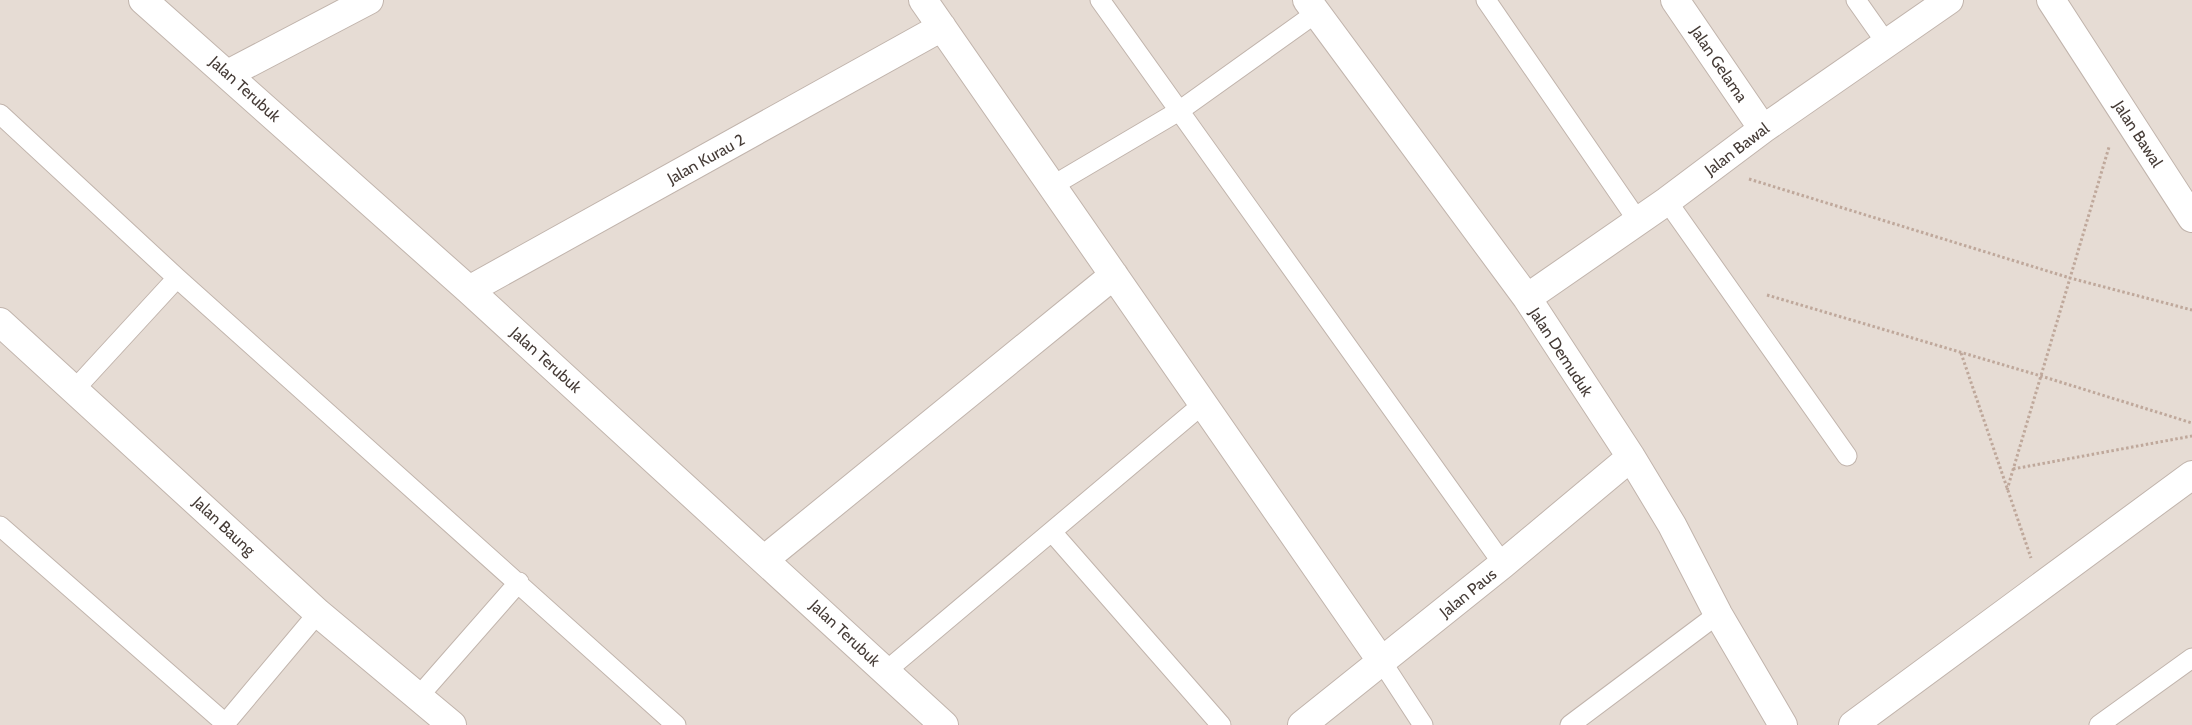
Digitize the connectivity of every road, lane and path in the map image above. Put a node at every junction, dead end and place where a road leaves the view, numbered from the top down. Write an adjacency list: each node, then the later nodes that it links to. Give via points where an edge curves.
1 (143, 0): 13 (street, Jalan Terubuk)
2 (369, 0): 13 (street)
3 (923, 0): 11 (street)
4 (1100, 0): 14 (lane)
5 (1486, 0): 22 (lane)
6 (1676, 0): 17 (street, Jalan Gelama)
7 (1856, 0): 12 (lane)
8 (1949, 0): 12 (street, Jalan Bawal)
9 (2051, 0): 16 (street, Jalan Bawal)
10 (1311, 6): 14 (lane); 28 (street, Jalan Demuduk)
11 (942, 27): 19 (street); 26 (street, Jalan Kurau 2)
12 (1887, 44): 17 (street, Jalan Bawal)
13 (228, 74): 26 (street, Jalan Terubuk)
14 (1179, 111): 19 (lane); 45 (lane)
15 (0, 114): 24 (lane)
16 (2127, 117): 21 (street, Jalan Bawal); 25 (path, via 2112,135)
17 (1763, 129): 18 (street, Jalan Bawal)
18 (1721, 161): 20 (street, Jalan Bawal); 25 (path, via 1739,176)
19 (1052, 186): 23 (street)
20 (1667, 201): 22 (street, Jalan Bawal); 27 (lane)
21 (2192, 218)
22 (1638, 221): 28 (street, Jalan Bawal)
23 (1114, 275): 34 (street); 44 (street)
24 (177, 278): 33 (lane); 46 (lane)
25 (2070, 278): 29 (path); 32 (path)
26 (470, 290): 44 (street, Jalan Terubuk)
27 (1731, 292): 31 (path, via 1750,290); 37 (lane)
28 (1526, 298): 38 (street, Jalan Demuduk)
29 (2192, 310)
30 (0, 322): 33 (street, Jalan Baung)
31 (1961, 353): 32 (path); 41 (path)
32 (2040, 376): 35 (path); 39 (path)
33 (74, 389): 48 (street, Jalan Baung)
34 (1203, 404): 43 (lane); 51 (street)
35 (2192, 424)
36 (2192, 436): 39 (path)
37 (1847, 456)
38 (1630, 457): 45 (street, Jalan Paus); 49 (street, Jalan Demuduk, via 1672,525)
39 (2013, 469): 41 (path)
40 (2192, 475): 47 (street)
41 (2007, 490): 47 (path)
42 (0, 526): 54 (lane)
43 (1052, 532): 52 (lane); 58 (lane)
44 (765, 559): 52 (street, Jalan Terubuk)
45 (1503, 564): 51 (street, Jalan Paus)
46 (519, 582): 53 (lane); 56 (lane)
47 (2041, 586): 63 (street)
48 (318, 613): 53 (street, Jalan Baung); 54 (lane)
49 (1718, 614): 61 (lane); 62 (street, Jalan Demuduk)
50 (2192, 658): 64 (lane)
51 (1382, 662): 59 (street, Jalan Paus); 60 (lane)
52 (886, 671): 57 (street, Jalan Terubuk)
53 (419, 696): 55 (street, Jalan Baung)
54 (225, 724)
55 (452, 725)
56 (676, 725)
57 (944, 725)
58 (1221, 725)
59 (1302, 725)
60 (1423, 725)
61 (1570, 725)
62 (1783, 725)
63 (1853, 725)
64 (2099, 725)

